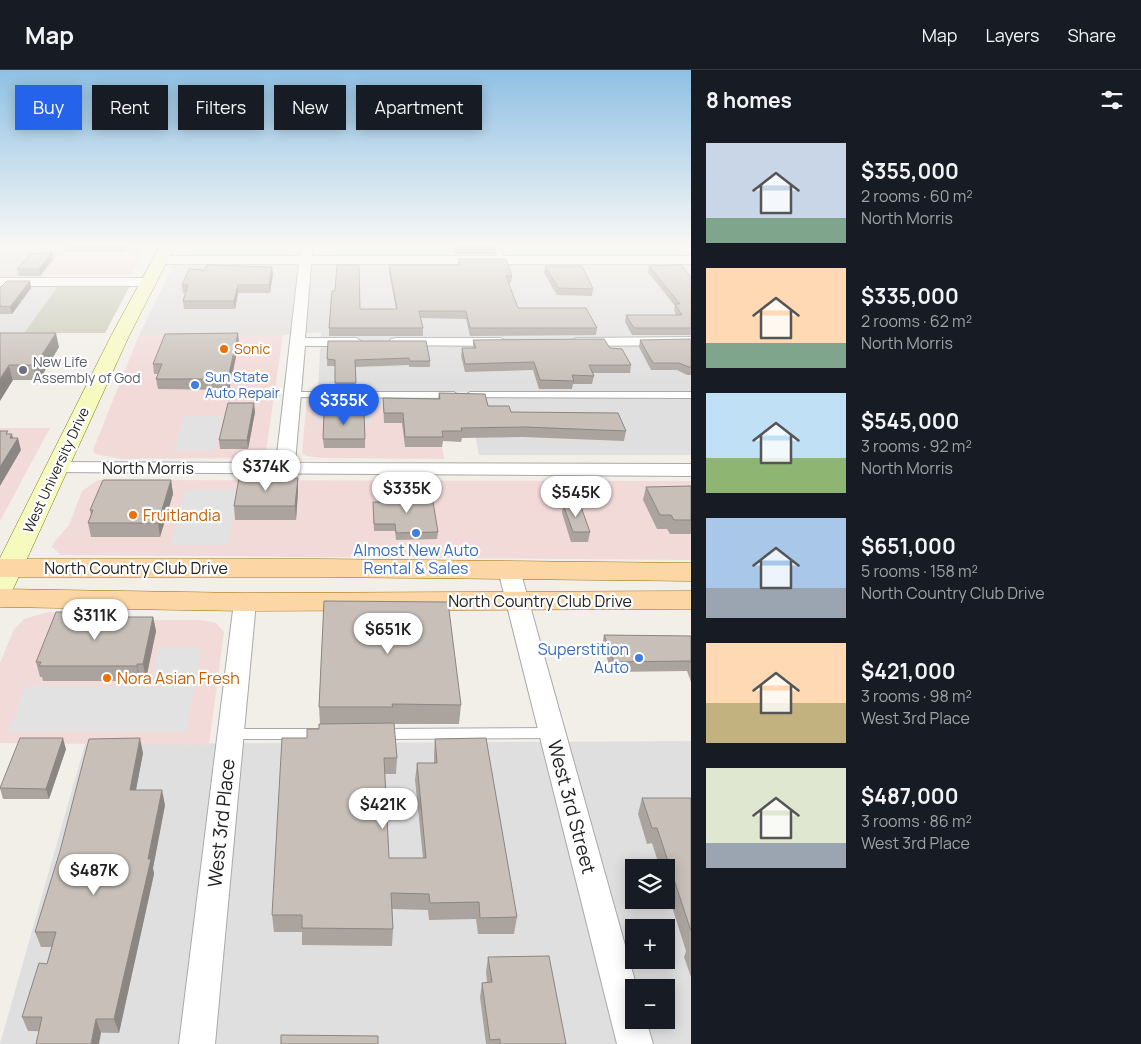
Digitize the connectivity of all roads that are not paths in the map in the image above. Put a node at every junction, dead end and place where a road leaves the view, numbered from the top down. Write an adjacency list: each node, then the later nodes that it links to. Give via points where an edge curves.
1 (142, 291): 9 (main road, West University Drive)
2 (303, 291): 3 (street)
3 (299, 342): 4 (street); 7 (street)
4 (512, 342)
5 (562, 342): 6 (street)
6 (691, 342)
7 (294, 395): 8 (lane); 10 (street)
8 (691, 395)
9 (56, 468): 10 (street, North Morris); 14 (main road, West University Drive)
10 (285, 469): 11 (street, North Morris)
11 (691, 470)
12 (509, 570): 13 (main road, North Country Club Drive); 14 (main road, North Country Club Drive); 17 (street, West 3rd Street)
13 (691, 572)
14 (3, 574)
15 (0, 598): 18 (main road, North Country Club Drive)
16 (691, 600): 17 (main road, North Country Club Drive)
17 (518, 601): 18 (main road, North Country Club Drive); 19 (street, West 3rd Street)
18 (245, 602): 20 (street, West 3rd Place)
19 (552, 733): 22 (lane); 24 (street, West 3rd Street)
20 (231, 734): 21 (lane); 23 (street, West 3rd Place)
21 (341, 734)
22 (370, 734)
23 (197, 1044)
24 (635, 1044)

